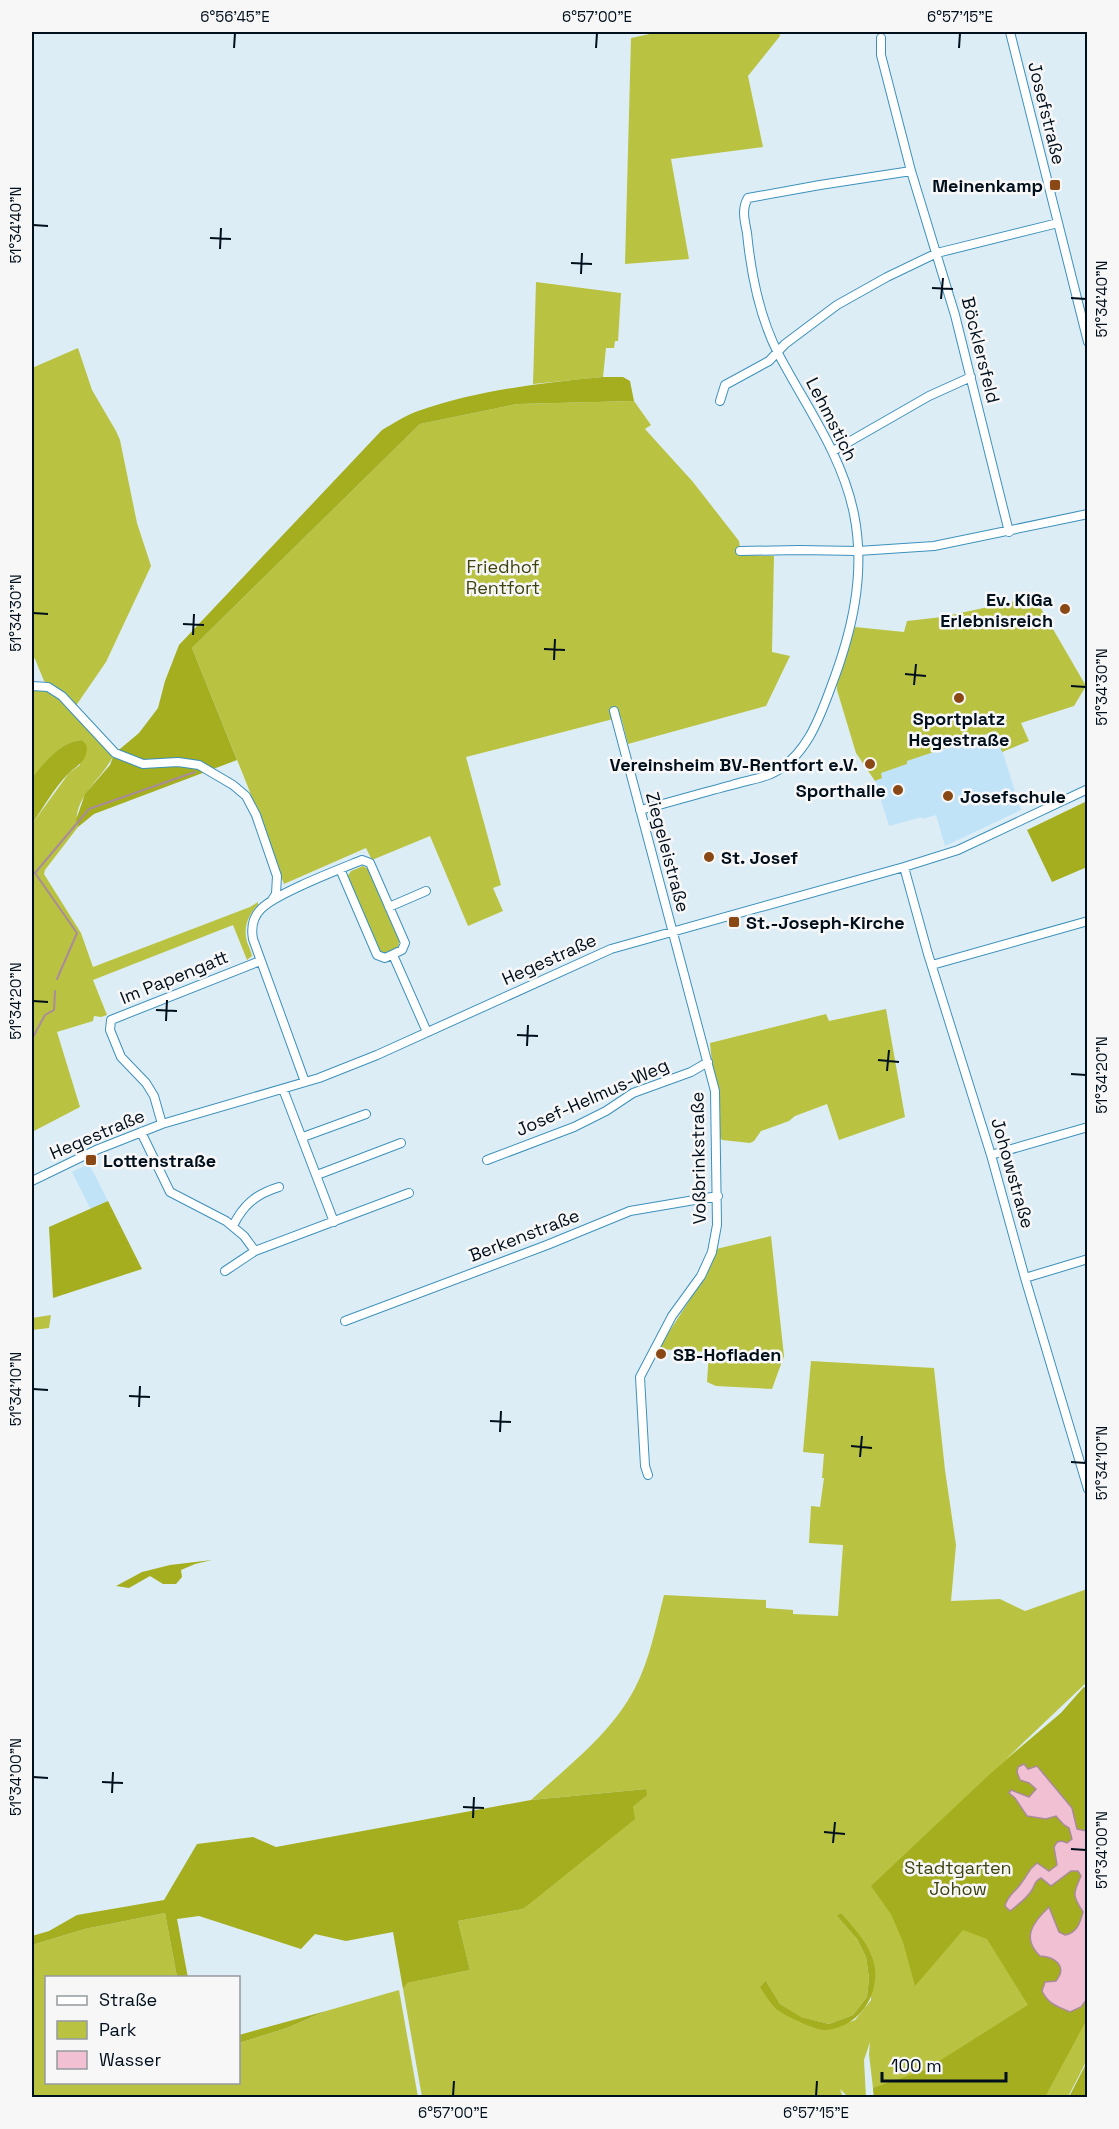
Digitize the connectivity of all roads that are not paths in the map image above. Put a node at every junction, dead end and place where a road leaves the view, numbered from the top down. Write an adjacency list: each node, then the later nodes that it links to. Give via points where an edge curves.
1 (1010, 32): 4 (street, Josefstraße)
2 (881, 38): 3 (street, Böcklersfeld, via 881,55)
3 (911, 171): 5 (street, Böcklersfeld); 7 (street, Lehmstich, via 748,198 744,208 754,276 762,314)
4 (1058, 223): 5 (street); 6 (street, Josefstraße)
5 (937, 253): 7 (street, via 837,305); 8 (street, Böcklersfeld)
6 (1088, 342)
7 (778, 353): 9 (street, via 725,385); 10 (street, Lehmstich)
8 (971, 377): 10 (street, via 929,396); 12 (street, Böcklersfeld)
9 (720, 401)
10 (833, 451): 14 (street, Lehmstich, via 851,501)
11 (1088, 514): 12 (street)
12 (1009, 532): 14 (street, via 934,546)
13 (740, 551): 14 (street)
14 (858, 551): 18 (street, Lehmstich, via 851,628 818,720 801,750 771,774)
15 (32, 686): 22 (street, via 48,687 62,696 115,753 143,764 199,765 246,796 277,876)
16 (614, 711): 18 (street, Ziegeleistraße)
17 (1088, 789): 19 (street, Hegestraße, via 958,850)
18 (640, 810): 25 (street, Ziegeleistraße)
19 (904, 867): 25 (street, Hegestraße); 28 (street, Johowstraße)
20 (340, 869): 22 (street); 23 (street, via 362,860 370,863); 26 (street, via 377,955)
21 (426, 891): 23 (street)
22 (272, 900): 27 (street, via 260,910 252,925)
23 (389, 907): 26 (street, via 405,943)
24 (1088, 921): 28 (street)
25 (673, 932): 29 (street, Hegestraße, via 611,949); 30 (street, Voßbrinkstraße)
26 (393, 955): 29 (street)
27 (260, 961): 31 (street); 34 (street, Im Papengatt, via 111,1020 110,1030 121,1057 154,1096)
28 (932, 965): 39 (street, Johowstraße)
29 (427, 1032): 31 (street, Hegestraße)
30 (708, 1062): 40 (street, Josef-Helmus-Weg, via 633,1093 574,1127); 45 (street, Voßbrinkstraße, via 715,1091)
31 (305, 1082): 32 (street, Hegestraße)
32 (284, 1089): 34 (street, Hegestraße); 37 (street)
33 (366, 1114): 37 (street)
34 (162, 1124): 36 (street, Hegestraße)
35 (1088, 1127): 39 (street)
36 (141, 1132): 42 (street, Hegestraße); 47 (street, via 170,1192)
37 (303, 1137): 41 (street)
38 (401, 1143): 41 (street)
39 (991, 1155): 51 (street, Johowstraße)
40 (487, 1160)
41 (317, 1175): 46 (street)
42 (32, 1181)
43 (279, 1187): 47 (street, via 252,1199)
44 (409, 1193): 46 (street)
45 (718, 1196): 52 (street, Berkenstraße, via 630,1211); 53 (street, Voßbrinkstraße, via 712,1252 640,1377)
46 (334, 1222): 48 (street)
47 (230, 1224): 48 (street)
48 (255, 1251): 50 (street)
49 (1088, 1259): 51 (street)
50 (225, 1271)
51 (1025, 1278): 54 (street, Johowstraße)
52 (345, 1321)
53 (648, 1475)
54 (1088, 1489)

